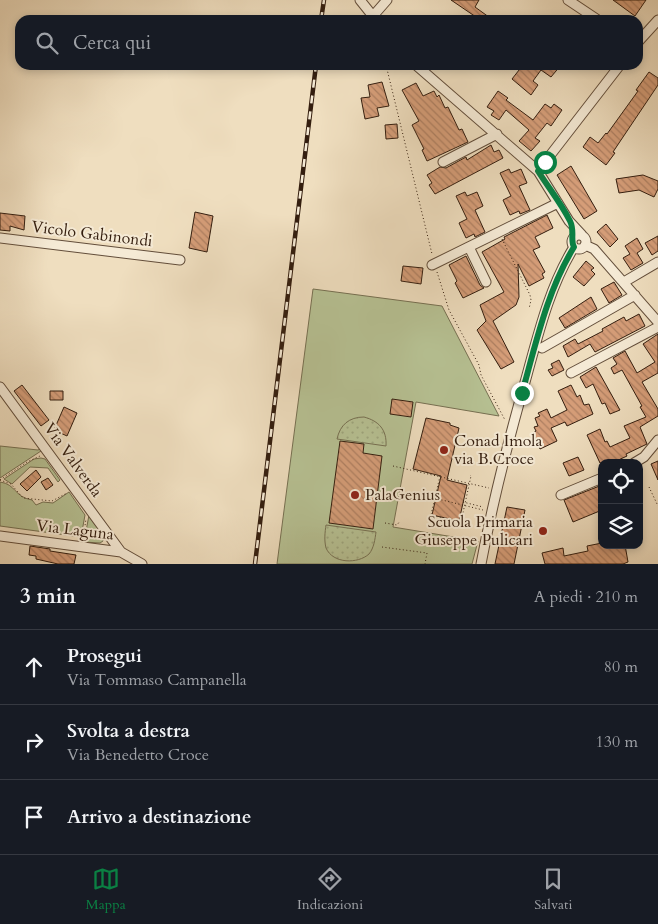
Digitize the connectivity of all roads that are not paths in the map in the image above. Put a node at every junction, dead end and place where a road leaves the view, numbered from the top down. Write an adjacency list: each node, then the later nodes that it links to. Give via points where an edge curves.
1 (360, 0): 4 (street)
2 (387, 0): 5 (street)
3 (568, 0): 6 (street)
4 (372, 15)
5 (376, 15)
6 (590, 15)
7 (658, 20): 8 (street)
8 (643, 36)
9 (422, 70): 11 (street)
10 (616, 70): 13 (street)
11 (497, 134): 12 (street); 13 (street)
12 (443, 162)
13 (538, 171): 14 (street)
14 (558, 203): 15 (street); 18 (street)
15 (578, 236): 17 (street, via 585,238); 19 (street, via 572,243)
16 (0, 238): 20 (street, Vicolo Gabinondi)
17 (585, 245): 19 (street, via 580,249); 24 (street, via 594,249)
18 (469, 247): 22 (street); 23 (street)
19 (574, 247): 38 (street, via 559,275 543,320 510,435)
20 (180, 260)
21 (658, 262): 24 (street)
22 (433, 264)
23 (486, 282)
24 (624, 282): 25 (street)
25 (635, 296): 26 (street); 28 (street)
26 (658, 322)
27 (658, 327): 29 (street)
28 (542, 348)
29 (572, 373)
30 (0, 387): 36 (street, Via Valverda)
31 (658, 440): 32 (street)
32 (641, 459)
33 (598, 480): 34 (street)
34 (562, 494)
35 (0, 536): 36 (street, Via Laguna)
36 (121, 552): 37 (street, Via Laguna)
37 (142, 564)
38 (481, 564)

